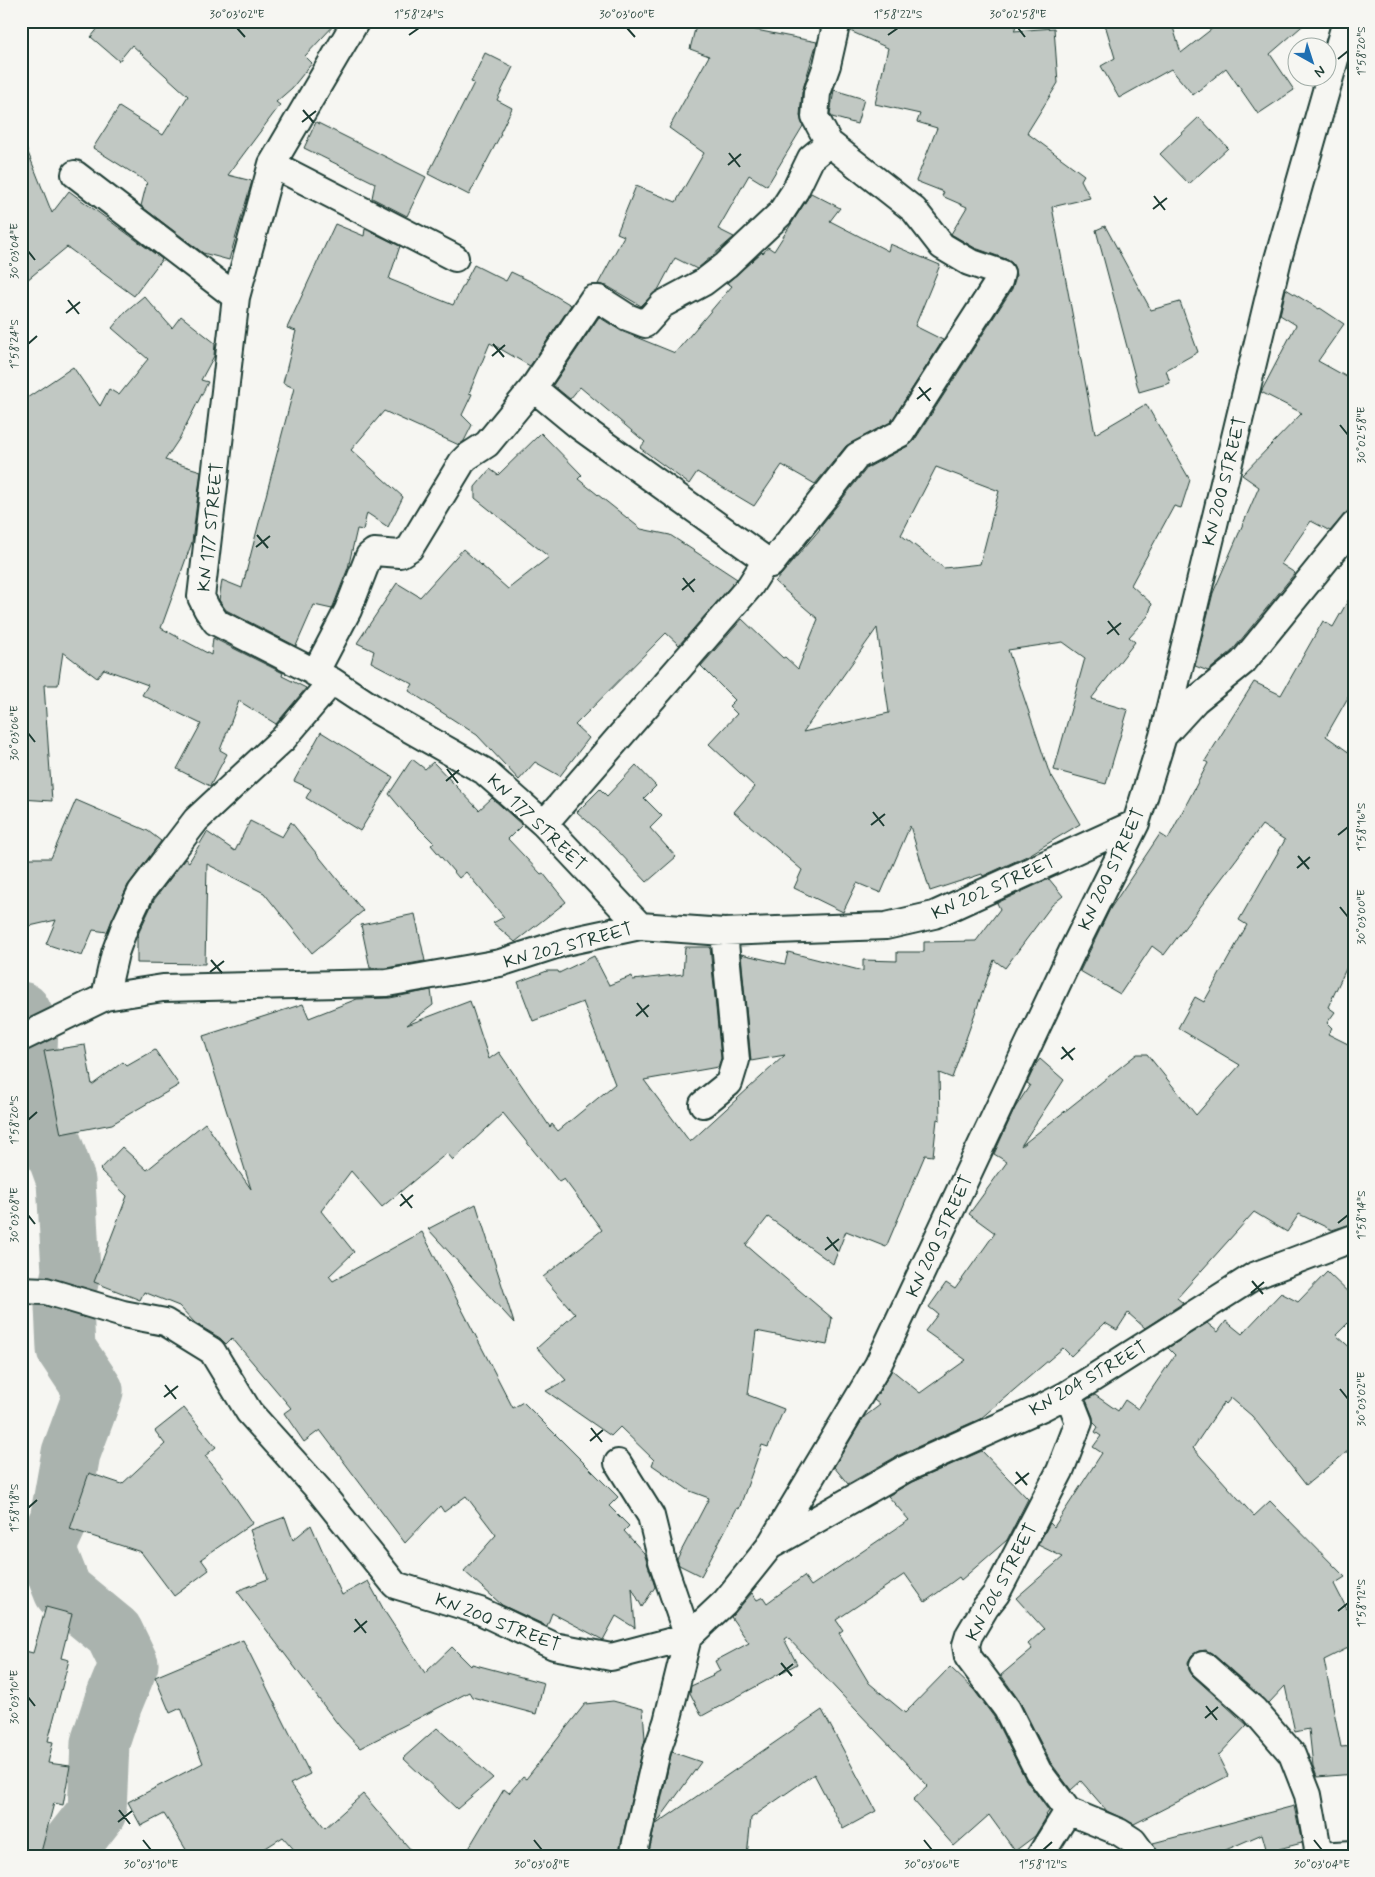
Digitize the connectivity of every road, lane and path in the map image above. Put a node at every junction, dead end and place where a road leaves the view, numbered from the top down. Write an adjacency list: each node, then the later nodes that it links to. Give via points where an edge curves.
1 (356, 21): 5 (street, KN 177 STREET)
2 (837, 21): 4 (street, via 817,93 815,117)
3 (1346, 21): 13 (street, KN 200 STREET, via 1278,259)
4 (829, 143): 9 (street, via 811,158 780,214 726,265 704,282 662,304 645,324 599,299 593,299); 11 (street, via 914,210 942,246 969,262 1001,273 999,282 901,433 857,456)
5 (272, 164): 7 (street); 8 (street, KN 177 STREET)
6 (75, 174): 8 (street)
7 (455, 258)
8 (236, 297): 12 (street, KN 177 STREET, via 202,597 216,622)
9 (533, 388): 11 (street, via 579,426); 12 (street, via 487,444 462,462 410,548 400,554 374,552 369,556)
10 (1354, 525): 13 (street, via 1243,662 1196,700)
11 (771, 564): 15 (street, via 764,564 750,586)
12 (323, 677): 15 (street, KN 177 STREET, via 484,771); 18 (street, via 282,739 196,820 141,892 115,952)
13 (1163, 736): 14 (street, KN 200 STREET)
14 (1136, 823): 17 (street, KN 202 STREET, via 934,915 886,926); 25 (street, KN 200 STREET, via 878,1365)
15 (544, 824): 16 (street, KN 177 STREET)
16 (640, 926): 17 (street, KN 202 STREET); 18 (street, KN 202 STREET, via 565,942 500,963 387,983 164,988)
17 (724, 932): 20 (street, via 736,1060 729,1083)
18 (105, 997): 19 (street, KN 202 STREET)
19 (32, 1033)
20 (703, 1104)
21 (1354, 1238): 23 (street, KN 204 STREET, via 1254,1276)
22 (34, 1290): 26 (street, KN 200 STREET, via 165,1322 212,1351 249,1412 319,1490 395,1585 480,1611 554,1646 611,1657)
23 (1068, 1394): 25 (street, KN 204 STREET, via 905,1469); 28 (street, KN 206 STREET, via 1079,1422 1060,1471 966,1645 968,1657 1007,1709 1038,1771)
24 (618, 1463): 26 (street, via 651,1516 662,1561)
25 (769, 1547): 26 (street, KN 200 STREET, via 725,1602)
26 (688, 1637): 31 (street)
27 (1203, 1666): 30 (street, via 1254,1710 1292,1754 1308,1795)
28 (1068, 1811): 32 (street); 33 (street, via 1119,1832 1133,1841)
29 (1354, 1854): 30 (street)
30 (1318, 1855)
31 (633, 1856)
32 (1040, 1856)
33 (1144, 1856)

